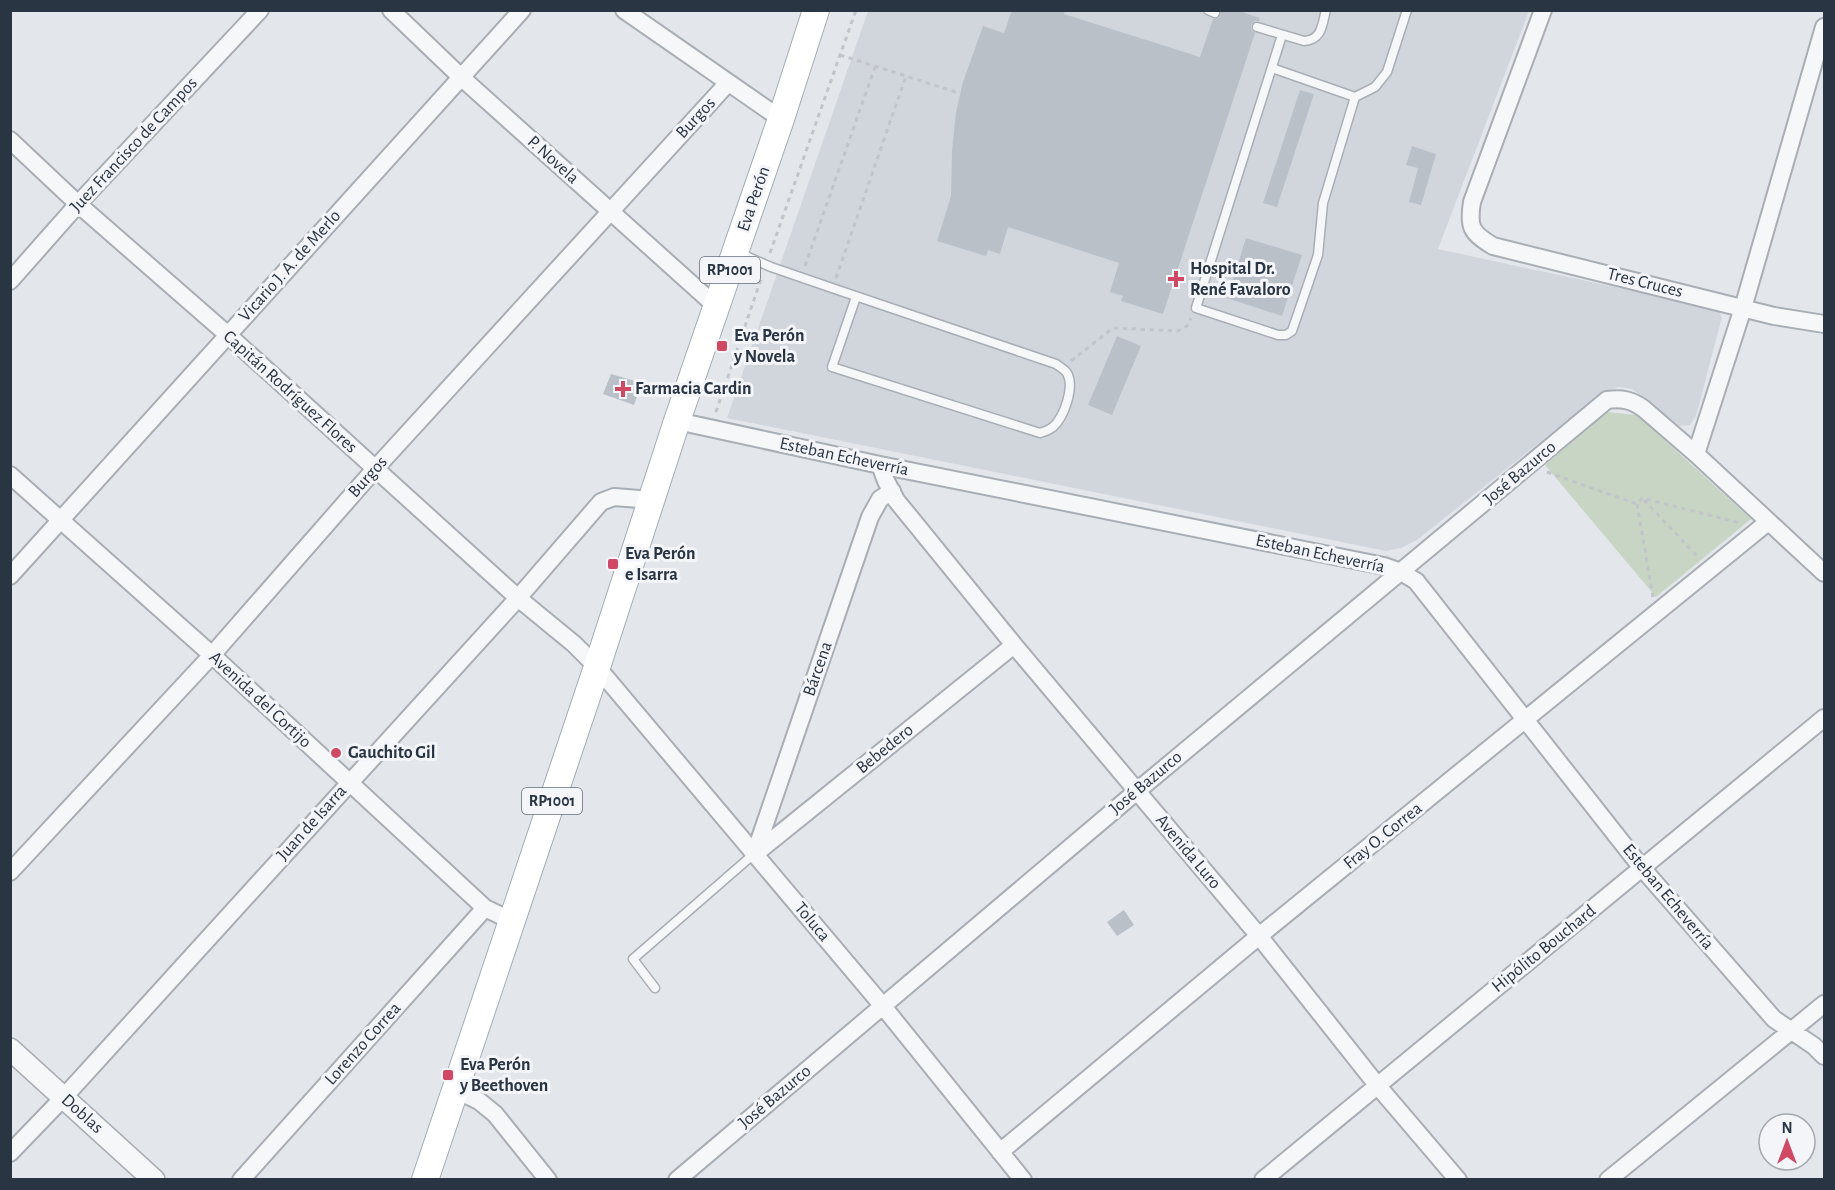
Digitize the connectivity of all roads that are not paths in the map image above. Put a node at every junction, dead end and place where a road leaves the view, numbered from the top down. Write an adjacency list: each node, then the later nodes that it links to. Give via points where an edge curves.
1 (260, 10): 18 (street, Juez Francisco de Campos)
2 (391, 10): 13 (street, P. Novela)
3 (522, 10): 13 (street, Vicario J. A. de Merlo)
4 (624, 10): 14 (street)
5 (816, 10): 16 (main road, Eva Perón / RP1001)
6 (1326, 10): 11 (lane, via 1314,39 1304,41)
7 (1407, 10): 15 (lane, via 1387,72 1374,87)
8 (1543, 10): 24 (street, Tres Cruces, via 1472,202 1472,229 1492,246)
9 (1257, 27): 11 (lane)
10 (1824, 27): 24 (street)
11 (1282, 35): 12 (lane)
12 (1272, 68): 15 (lane); 15 (lane, via 1196,308 1278,335 1292,331 1318,255 1323,203)
13 (462, 78): 19 (street, P. Novela); 26 (street, Vicario J. A. de Merlo)
14 (728, 84): 16 (street); 19 (street, Burgos)
15 (1355, 97)
16 (781, 119): 20 (main road, Eva Perón / RP1001)
17 (10, 140): 18 (street, Capitán Rodríguez Flores)
18 (78, 204): 21 (street, Juez Francisco de Campos); 26 (street, Capitán Rodríguez Flores)
19 (611, 211): 23 (street, P. Novela); 30 (street, Burgos)
20 (736, 252): 22 (lane); 23 (main road, Eva Perón / RP1001)
21 (10, 281)
22 (856, 297): 22 (lane, via 1056,364 1068,375 1070,383 1060,419 1051,429 1040,433 832,367)
23 (717, 307): 27 (main road, Eva Perón / RP1001)
24 (1743, 308): 25 (street, Tres Cruces); 28 (street)
25 (1824, 324)
26 (228, 335): 30 (street, Capitán Rodríguez Flores); 34 (street, Vicario J. A. de Merlo)
27 (677, 421): 29 (street, Esteban Echeverría); 33 (main road, RP1001)
28 (1696, 454): 35 (street); 36 (street, José Bazurco, via 1636,404 1622,398 1607,400)
29 (880, 465): 32 (street, Avenida Luro); 36 (street, Esteban Echeverría)
30 (375, 470): 39 (street, Capitán Rodríguez Flores); 41 (street, Burgos)
31 (10, 475): 34 (street, Avenida del Cortijo)
32 (892, 491): 40 (street, Avenida Luro); 47 (street, Bárcena, via 880,499 870,517)
33 (652, 500): 39 (street, Juan de Isarra, via 614,497 602,502); 42 (main road, RP1001)
34 (60, 521): 38 (street, Vicario J. A. de Merlo); 41 (street, Avenida del Cortijo)
35 (1764, 525): 37 (street); 44 (street, Fray O. Correa)
36 (1401, 572): 44 (street, Esteban Echeverría, via 1416,581); 46 (street, José Bazurco)
37 (1824, 573)
38 (10, 576)
39 (518, 598): 42 (street, Capitán Rodríguez Flores); 45 (street, Juan de Isarra)
40 (1014, 645): 46 (street, Avenida Luro); 47 (street, Bebedero)
41 (212, 655): 45 (street, Avenida del Cortijo); 49 (street, Burgos)
42 (597, 667): 47 (street, Toluca); 51 (main road, RP1001)
43 (1824, 718): 48 (street, Hipólito Bouchard)
44 (1524, 720): 48 (street, Esteban Echeverría); 52 (street, Fray O. Correa)
45 (349, 783): 50 (street, Avenida del Cortijo); 61 (street, Juan de Isarra)
46 (1137, 791): 52 (street, Avenida Luro); 55 (street, José Bazurco)
47 (755, 854): 53 (lane, via 633,959); 55 (street, Toluca)
48 (1642, 868): 56 (street, Esteban Echeverría, via 1774,1019); 59 (street, Hipólito Bouchard)
49 (10, 873)
50 (485, 908): 51 (street, Avenida del Cortijo); 65 (street, Lorenzo Correa)
51 (512, 921): 60 (main road, RP1001)
52 (1259, 936): 59 (street, Avenida Luro); 62 (street, Fray O. Correa)
53 (655, 988)
54 (1824, 1004): 56 (street)
55 (882, 1005): 62 (street, Toluca); 68 (street, José Bazurco)
56 (1792, 1032): 58 (street, Esteban Echeverría); 72 (street)
57 (10, 1049): 61 (street, Doblas)
58 (1824, 1056)
59 (1377, 1086): 70 (street, Hipólito Bouchard); 71 (street, Avenida Luro)
60 (454, 1089): 66 (main road, RP1001); 67 (street, via 495,1114)
61 (64, 1097): 63 (street, Juan de Isarra); 64 (street, Doblas)
62 (1000, 1152): 69 (street, Toluca)
63 (10, 1153)
64 (154, 1179)
65 (241, 1179)
66 (425, 1179)
67 (548, 1179)
68 (678, 1179)
69 (1023, 1179)
70 (1263, 1179)
71 (1458, 1179)
72 (1608, 1179)

